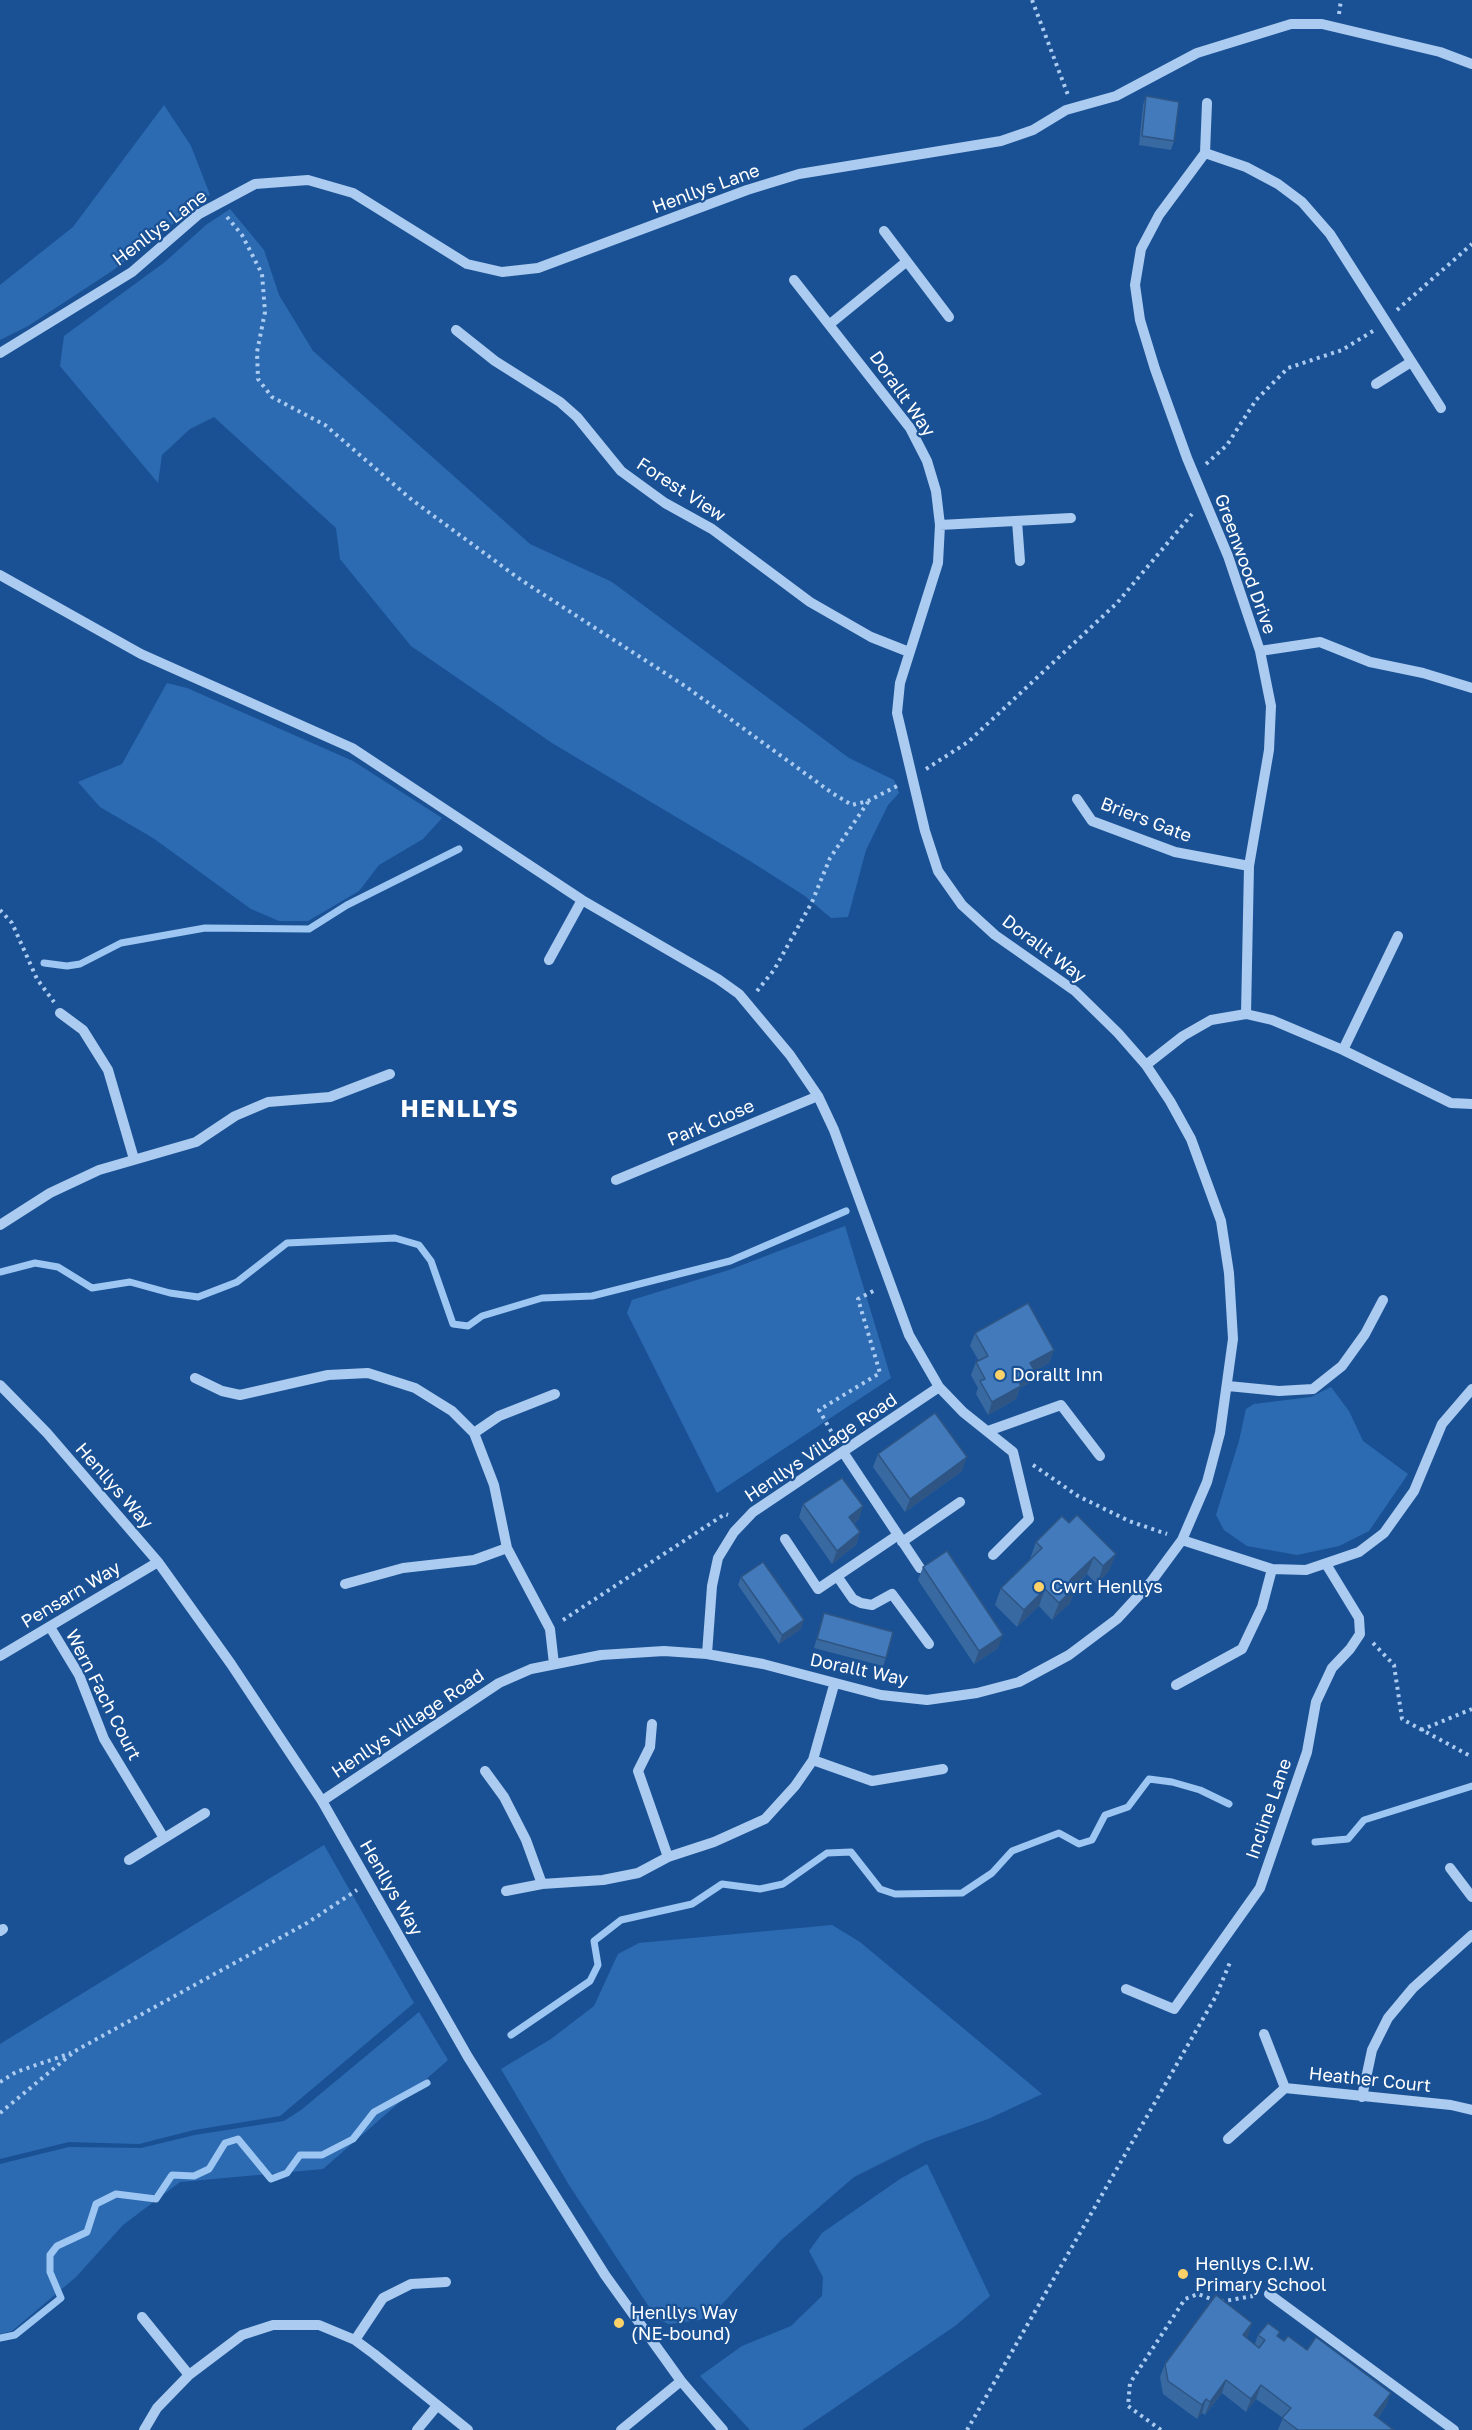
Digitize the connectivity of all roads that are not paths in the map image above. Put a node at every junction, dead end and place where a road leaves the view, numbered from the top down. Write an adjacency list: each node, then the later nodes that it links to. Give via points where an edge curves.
1 (1472, 63): 10 (street, Henllys Lane, via 1329,26 1291,24 1197,53 1116,96 1073,108 1033,130 1001,141 799,174 538,268 502,272 467,264 353,193 308,180 255,184 199,214 132,272)
2 (1207, 103): 3 (street)
3 (1205, 153): 11 (street, via 1246,167 1302,202 1330,234); 19 (street, Greenwood Drive, via 1159,215 1141,249 1135,285 1152,360 1228,556)
4 (884, 231): 5 (street)
5 (906, 262): 7 (street); 8 (street)
6 (794, 280): 8 (street, Dorallt Way)
7 (949, 317)
8 (830, 324): 16 (street, Dorallt Way, via 910,428 927,461)
9 (456, 330): 20 (street, Forest View, via 495,361 560,402 621,471 665,503 712,529 810,602 871,637)
10 (0, 353)
11 (1411, 362): 12 (street); 13 (street)
12 (1376, 384)
13 (1441, 408)
14 (1071, 518): 15 (street)
15 (1017, 521): 16 (street); 17 (street)
16 (940, 525): 20 (street, Dorallt Way, via 938,563)
17 (1020, 561)
18 (0, 575): 24 (street, via 141,654 352,748)
19 (1260, 651): 21 (street, via 1320,642 1370,662); 23 (street, Greenwood Drive, via 1272,706 1269,750)
20 (909, 652): 30 (street, Dorallt Way, via 897,713 938,871 962,905 995,934 1075,991)
21 (1472, 688)
22 (1077, 799): 23 (street, Briers Gate, via 1092,821 1175,852)
23 (1249, 866): 28 (street, Greenwood Drive)
24 (582, 900): 26 (street); 32 (street, via 718,979 747,1003)
25 (1398, 936): 29 (street)
26 (549, 960)
27 (60, 1012): 34 (street, via 83,1030 108,1070)
28 (1246, 1014): 29 (street, via 1272,1020); 30 (street, via 1211,1020)
29 (1342, 1050): 33 (street, via 1451,1102)
30 (1146, 1065): 40 (street, Dorallt Way, via 1191,1139 1221,1221 1233,1339)
31 (390, 1074): 34 (street, via 330,1097 267,1102 235,1116 196,1142)
32 (818, 1096): 35 (street, Park Close); 41 (street, via 909,1335)
33 (1472, 1104)
34 (134, 1159): 36 (street, via 50,1193)
35 (616, 1180)
36 (2, 1221)
37 (1383, 1300): 40 (street, via 1342,1366 1313,1389 1279,1391)
38 (195, 1378): 45 (street, via 240,1395 328,1375 368,1373 416,1388 452,1411)
39 (0, 1385): 54 (street, Henllys Way, via 47,1433)
40 (1228, 1386): 51 (street, Dorallt Way, via 1207,1482)
41 (939, 1387): 44 (street); 46 (street, Henllys Village Road)
42 (1472, 1389): 55 (street, via 1442,1424 1414,1491 1384,1533 1359,1552)
43 (555, 1394): 45 (street, via 499,1416)
44 (988, 1431): 47 (street, via 1061,1405); 53 (street, via 1013,1452 1029,1519)
45 (474, 1433): 52 (street, via 494,1485)
46 (843, 1452): 49 (street); 62 (street, Henllys Village Road, via 753,1512 718,1558)
47 (1100, 1456)
48 (960, 1502): 49 (street)
49 (900, 1538): 56 (street); 58 (street)
50 (785, 1539): 58 (street, via 818,1589)
51 (1182, 1540): 57 (street); 65 (street, Dorallt Way, via 1117,1619 1069,1655 1019,1682 927,1700)
52 (507, 1548): 59 (street, via 474,1560 403,1568); 64 (street, via 550,1629)
53 (993, 1555)
54 (158, 1562): 60 (street, Pensarn Way); 71 (street, Henllys Way)
55 (1326, 1564): 57 (street, via 1306,1570); 81 (street, Incline Lane, via 1359,1618 1360,1634 1332,1668 1316,1702 1307,1752 1260,1888 1174,2009)
56 (920, 1568)
57 (1272, 1569): 66 (street, via 1262,1607 1242,1650)
58 (837, 1576): 61 (street, via 853,1599 861,1602 872,1605 892,1594)
59 (345, 1584)
60 (50, 1627): 63 (street, Pensarn Way); 73 (street, Wern Fach Court, via 79,1675 104,1739)
61 (928, 1644)
62 (707, 1654): 64 (street, Henllys Village Road, via 664,1651 601,1655); 65 (street, Dorallt Way, via 763,1664)
63 (0, 1656)
64 (554, 1664): 71 (street, Henllys Village Road, via 499,1683)
65 (834, 1685): 68 (street)
66 (1176, 1685)
67 (652, 1724): 74 (street, via 650,1747 638,1771)
68 (813, 1760): 69 (street, via 872,1781); 74 (street, via 765,1819)
69 (943, 1768)
70 (485, 1771): 77 (street, via 504,1797 526,1840)
71 (322, 1801): 92 (street, Henllys Way, via 468,2057 605,2275)
72 (205, 1813): 73 (street)
73 (164, 1838): 75 (street)
74 (668, 1857): 77 (street, via 638,1873)
75 (129, 1860)
76 (1450, 1868): 79 (street)
77 (542, 1884): 78 (street)
78 (506, 1891)
79 (1472, 1897)
80 (1472, 1935): 84 (street, via 1413,1988 1388,2018 1372,2050)
81 (1126, 1989)
82 (1264, 2034): 83 (street, Heather Court)
83 (1286, 2088): 84 (street, Heather Court); 86 (street)
84 (1362, 2097): 85 (street, Heather Court)
85 (1472, 2110)
86 (1228, 2139)
87 (446, 2282): 90 (street, via 411,2284 382,2298)
88 (1269, 2294): 99 (street)
89 (142, 2317): 91 (street)
90 (355, 2340): 91 (street, via 319,2325 273,2325 242,2335); 93 (street)
91 (189, 2375): 94 (street, via 157,2408)
92 (681, 2381): 97 (street); 98 (street, Henllys Way)
93 (436, 2407): 95 (street); 96 (street)
94 (144, 2430)
95 (417, 2430)
96 (468, 2430)
97 (621, 2430)
98 (723, 2430)
99 (1454, 2430)

